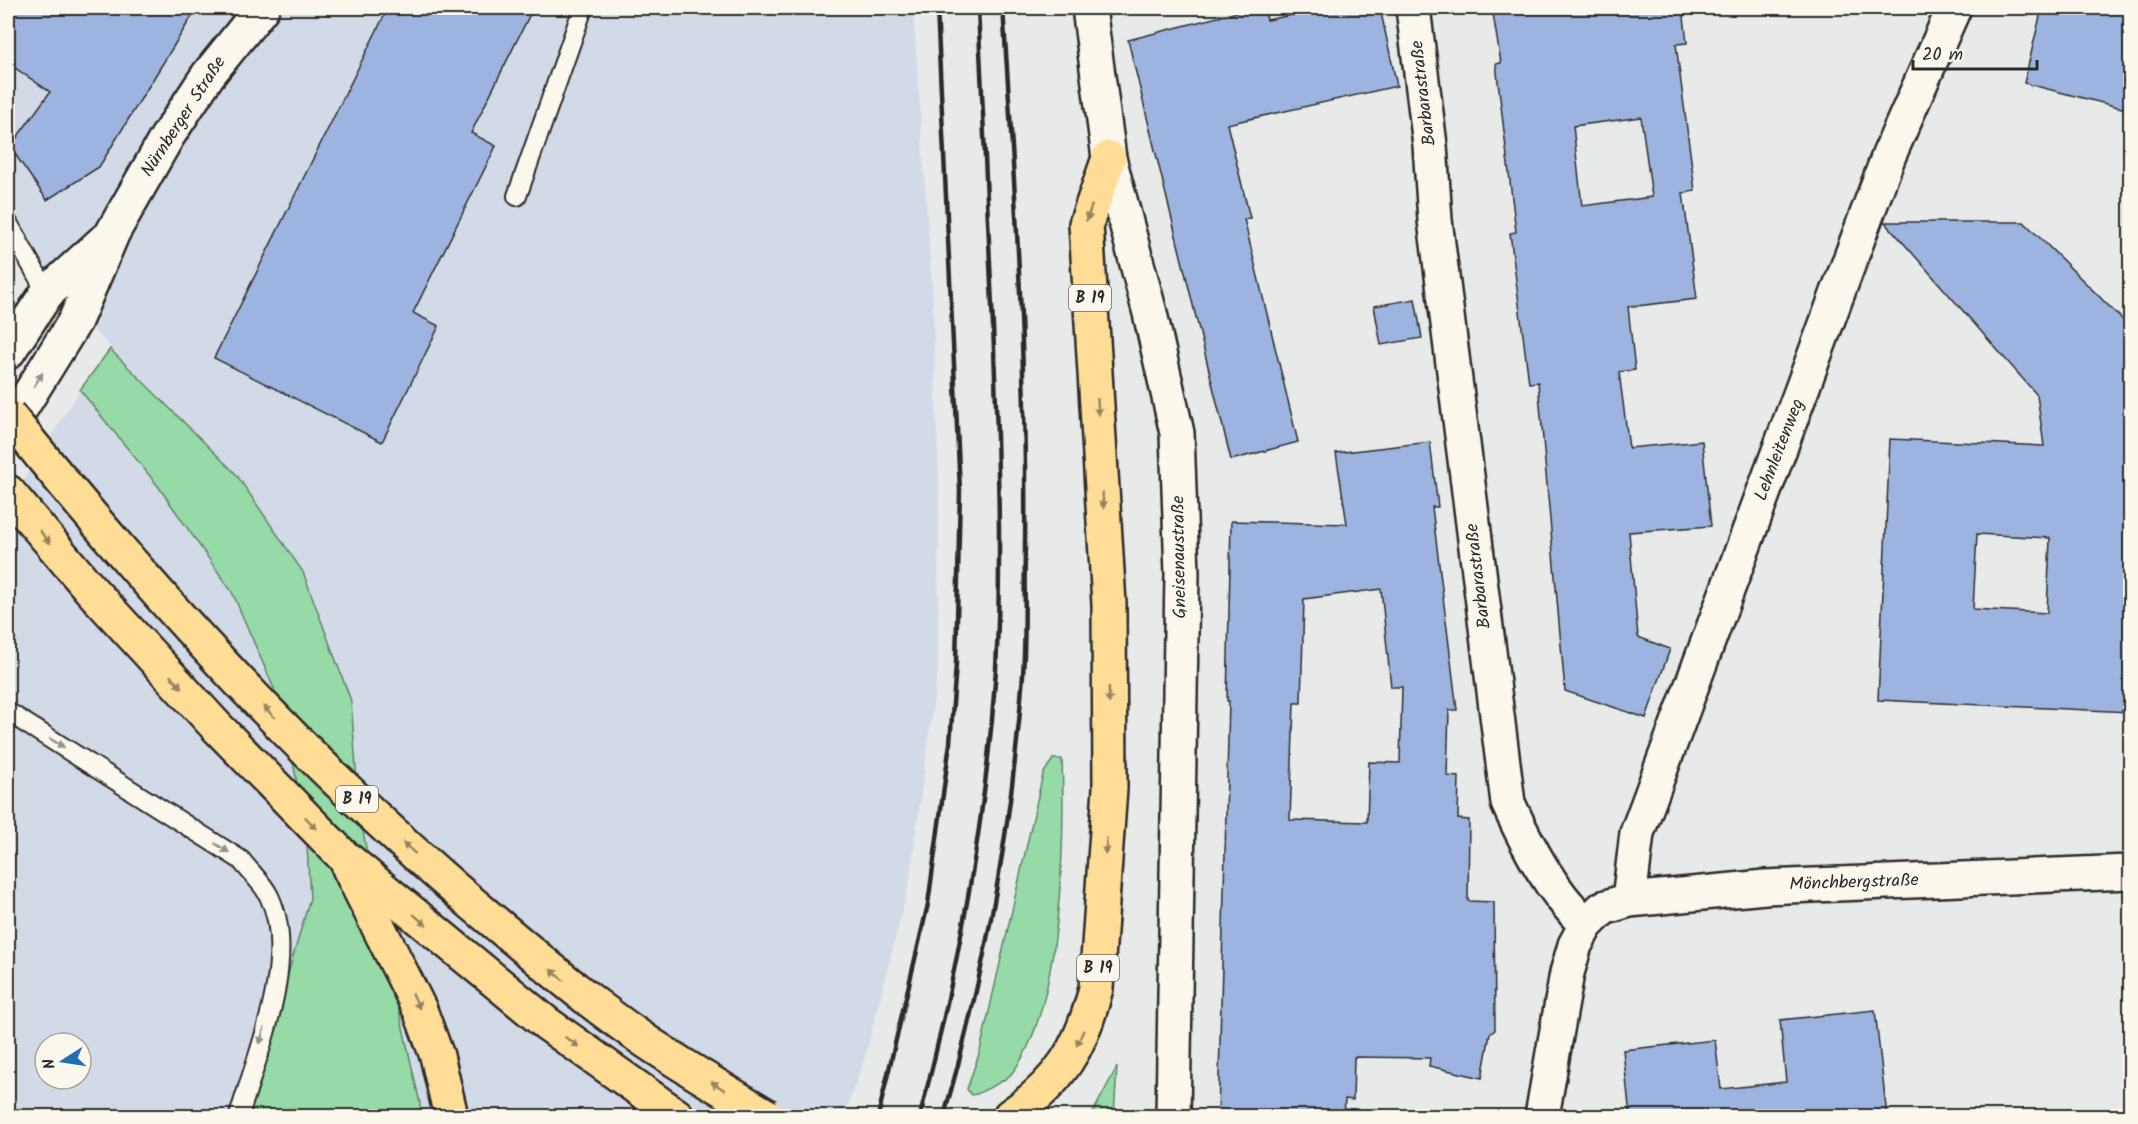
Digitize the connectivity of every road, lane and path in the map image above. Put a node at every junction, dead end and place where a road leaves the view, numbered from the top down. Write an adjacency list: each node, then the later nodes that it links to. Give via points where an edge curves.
1 (262, 8): 9 (street, Nürnberger Straße, via 208,75 167,137)
2 (583, 8): 7 (lane)
3 (1089, 8): 6 (street, Gneisenaustraße)
4 (1413, 8): 19 (street, Barbarastraße, via 1508,803 1533,858 1563,902)
5 (1954, 8): 18 (street, Lehnleitenweg, via 1889,155 1637,833)
6 (1109, 158): 24 (highway, B 19, one-way to 24, via 1086,224 1108,604 1110,788 1096,988 1075,1050 1056,1078); 25 (street, Gneisenaustraße, via 1177,433 1182,574)
7 (517, 196)
8 (8, 223): 10 (lane)
9 (114, 232): 10 (street, Nürnberger Straße); 13 (street, Nürnberger Straße, one-way to 9, via 75,321)
10 (47, 293): 11 (street, Nürnberger Straße)
11 (8, 351)
12 (8, 415): 23 (highway, B 19, one-way to 12, bridge, via 646,1041 565,981 455,890 353,796 236,679 87,513)
13 (8, 429)
14 (8, 492): 16 (highway, B 19, one-way to 16, via 130,632)
15 (8, 712): 20 (lane, one-way to 20, via 241,860 269,896 280,936 279,980)
16 (342, 855): 21 (highway, one-way to 21, via 420,1010 437,1056); 22 (highway, B 19, one-way to 22, via 546,1023)
17 (2130, 872): 18 (street, Mönchbergstraße, via 1765,887)
18 (1629, 900): 19 (street, Mönchbergstraße, via 1603,908)
19 (1586, 925): 26 (street, via 1567,972)
20 (239, 1116)
21 (451, 1116)
22 (677, 1116)
23 (767, 1116)
24 (1010, 1116)
25 (1173, 1116)
26 (1542, 1116)

